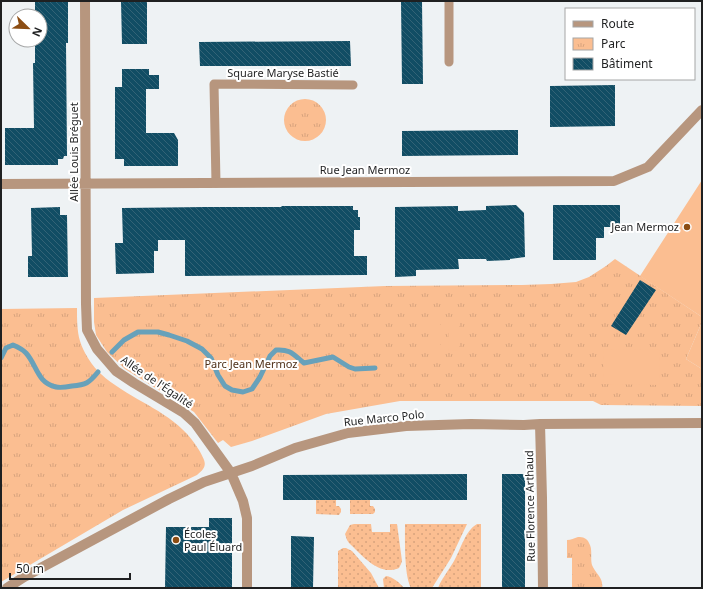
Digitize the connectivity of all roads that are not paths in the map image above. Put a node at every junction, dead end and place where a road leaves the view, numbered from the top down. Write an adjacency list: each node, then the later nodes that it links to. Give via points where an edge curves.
1 (86, 1): 6 (street, Allée Louis Bréguet)
2 (450, 1): 3 (lane)
3 (450, 62)
4 (353, 85): 7 (lane, Square Maryse Bastié, via 214,84)
5 (702, 110): 7 (street, Rue Jean Mermoz, via 648,167 614,182)
6 (86, 183): 7 (street, Rue Jean Mermoz); 8 (street, Rue Jean Mermoz); 9 (street, Allée Louis Bréguet)
7 (216, 183)
8 (1, 184)
9 (86, 304): 12 (street, Allée de l'Égalité, via 87,330 97,349 116,371 179,410 195,423)
10 (702, 423): 11 (street, Rue Marco Polo)
11 (540, 424): 12 (street, Rue Marco Polo, via 406,426 348,433 295,448); 15 (street, Rue Florence Arthaud)
12 (231, 473): 13 (street, Rue Marco Polo, via 204,482 169,499); 14 (street, Allée de l'Égalité, via 247,518)
13 (7, 588)
14 (247, 588)
15 (543, 588)

